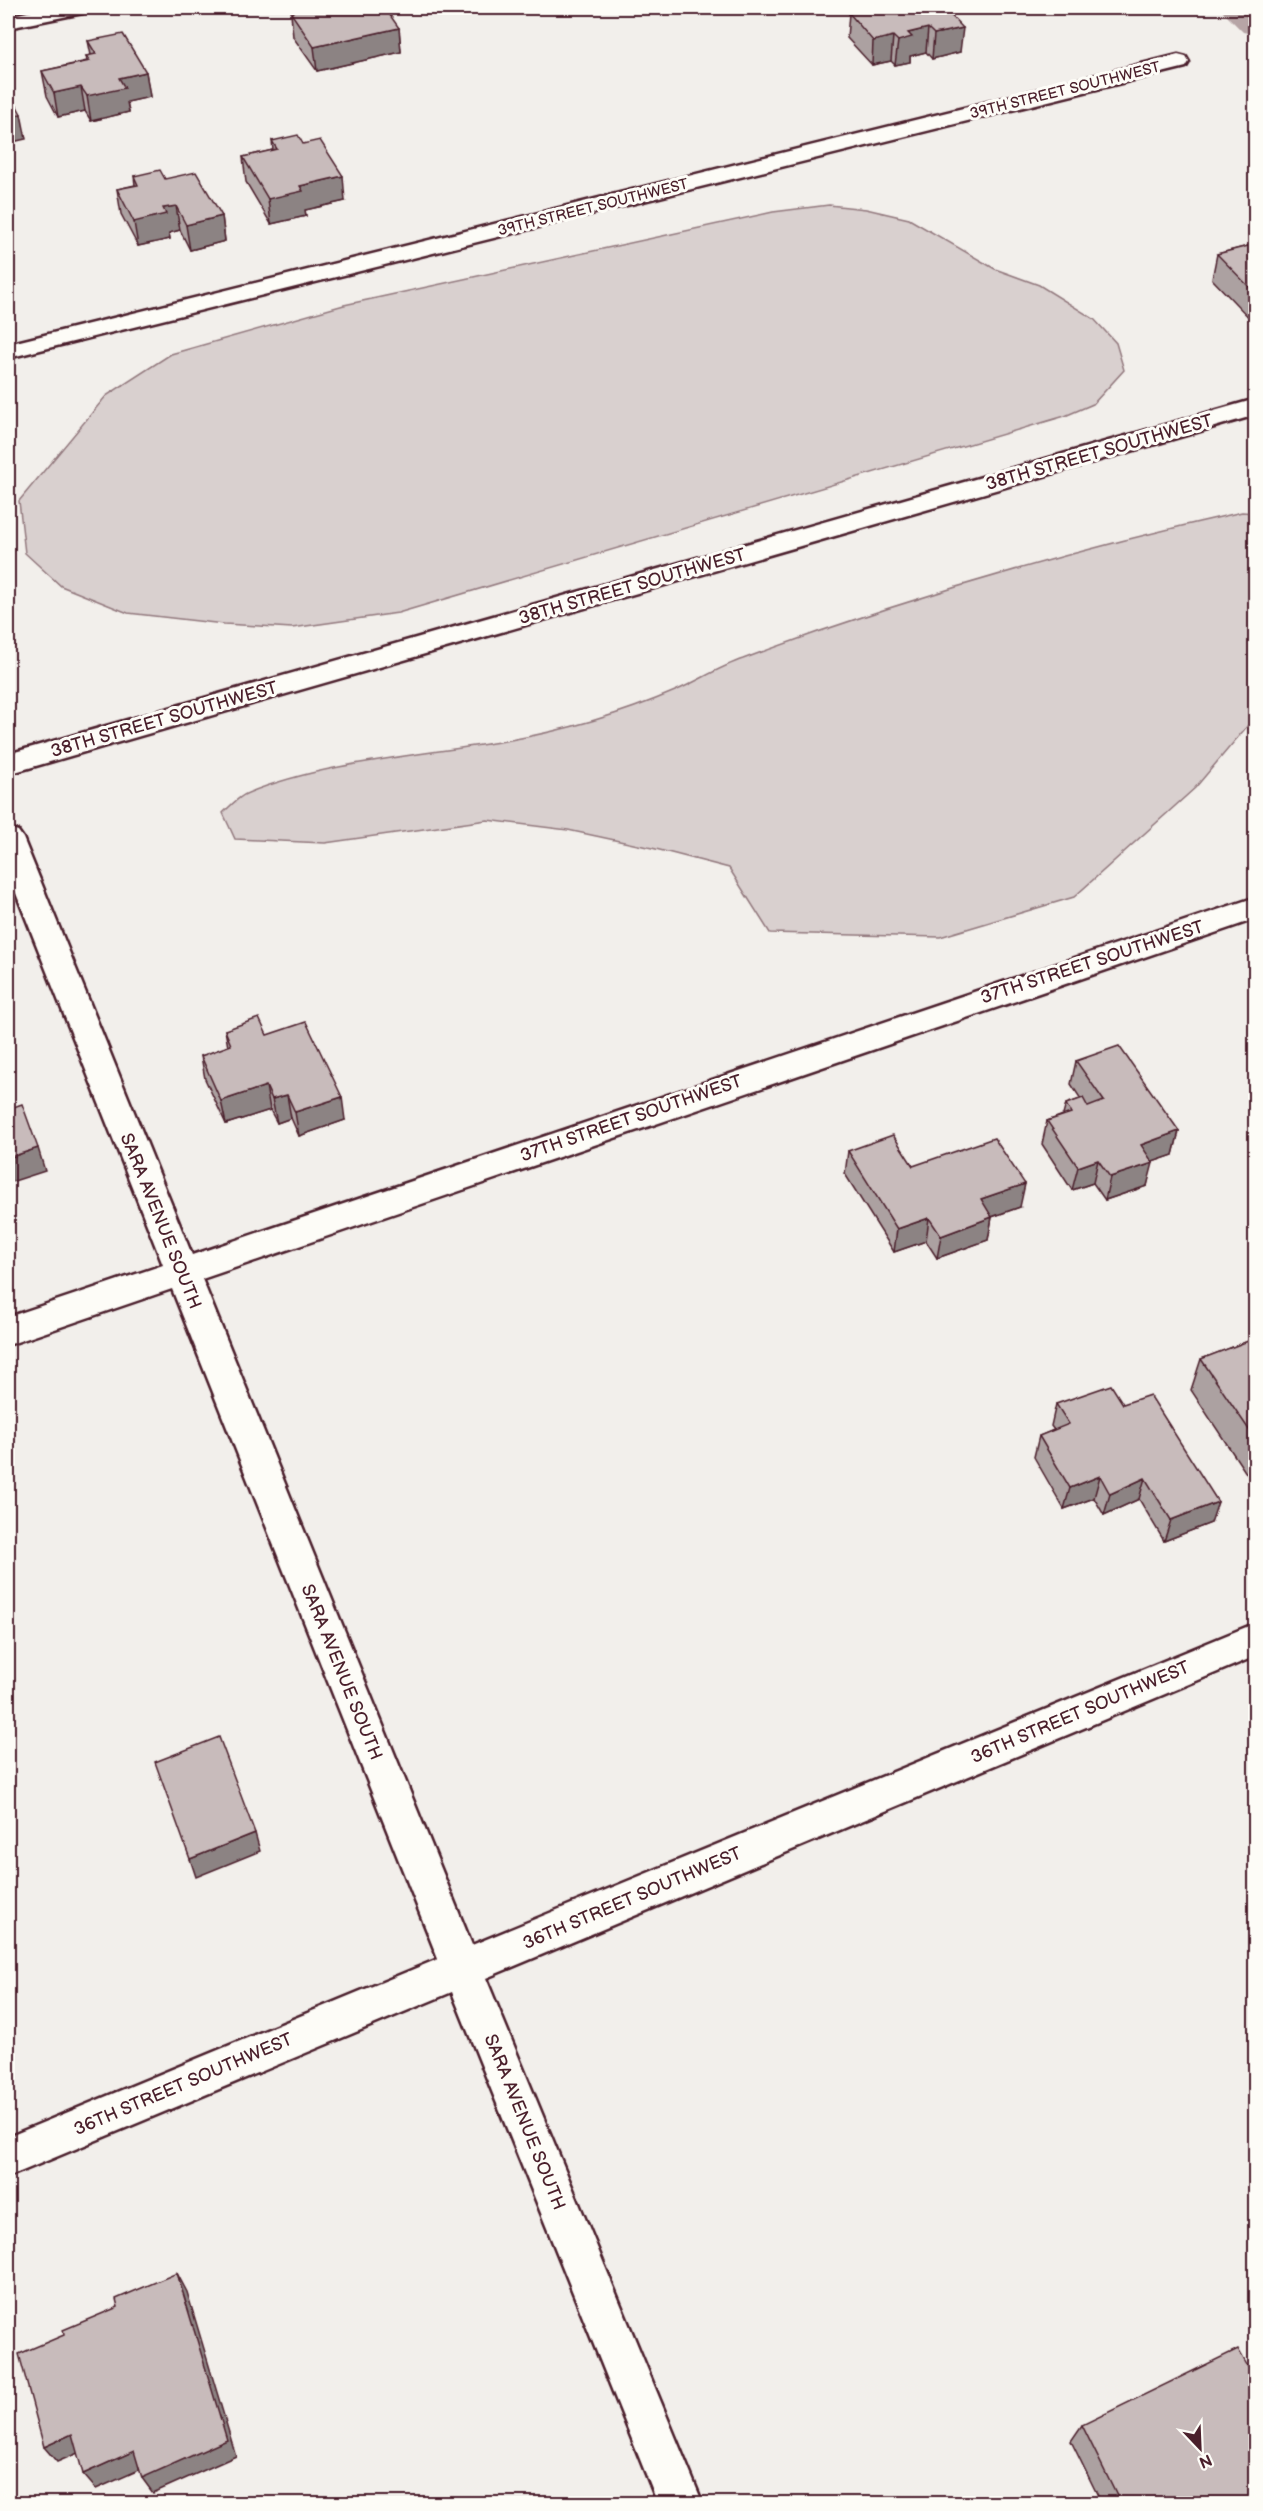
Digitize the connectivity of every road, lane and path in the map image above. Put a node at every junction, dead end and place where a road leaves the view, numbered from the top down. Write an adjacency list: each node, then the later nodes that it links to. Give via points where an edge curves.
1 (75, 8): 2 (street)
2 (8, 22)
3 (1178, 62): 4 (street, 39TH STREET SOUTHWEST)
4 (8, 351)
5 (1256, 407): 6 (street, 38TH STREET SOUTHWEST)
6 (8, 764)
7 (8, 838): 9 (street, SARA AVENUE SOUTH)
8 (1256, 908): 9 (street, 37TH STREET SOUTHWEST)
9 (181, 1272): 10 (street, 37TH STREET SOUTHWEST); 12 (street, SARA AVENUE SOUTH)
10 (8, 1331)
11 (1256, 1639): 12 (street, 36TH STREET SOUTHWEST)
12 (462, 1969): 13 (street, 36TH STREET SOUTHWEST); 14 (street, SARA AVENUE SOUTH)
13 (8, 2157)
14 (681, 2504)

